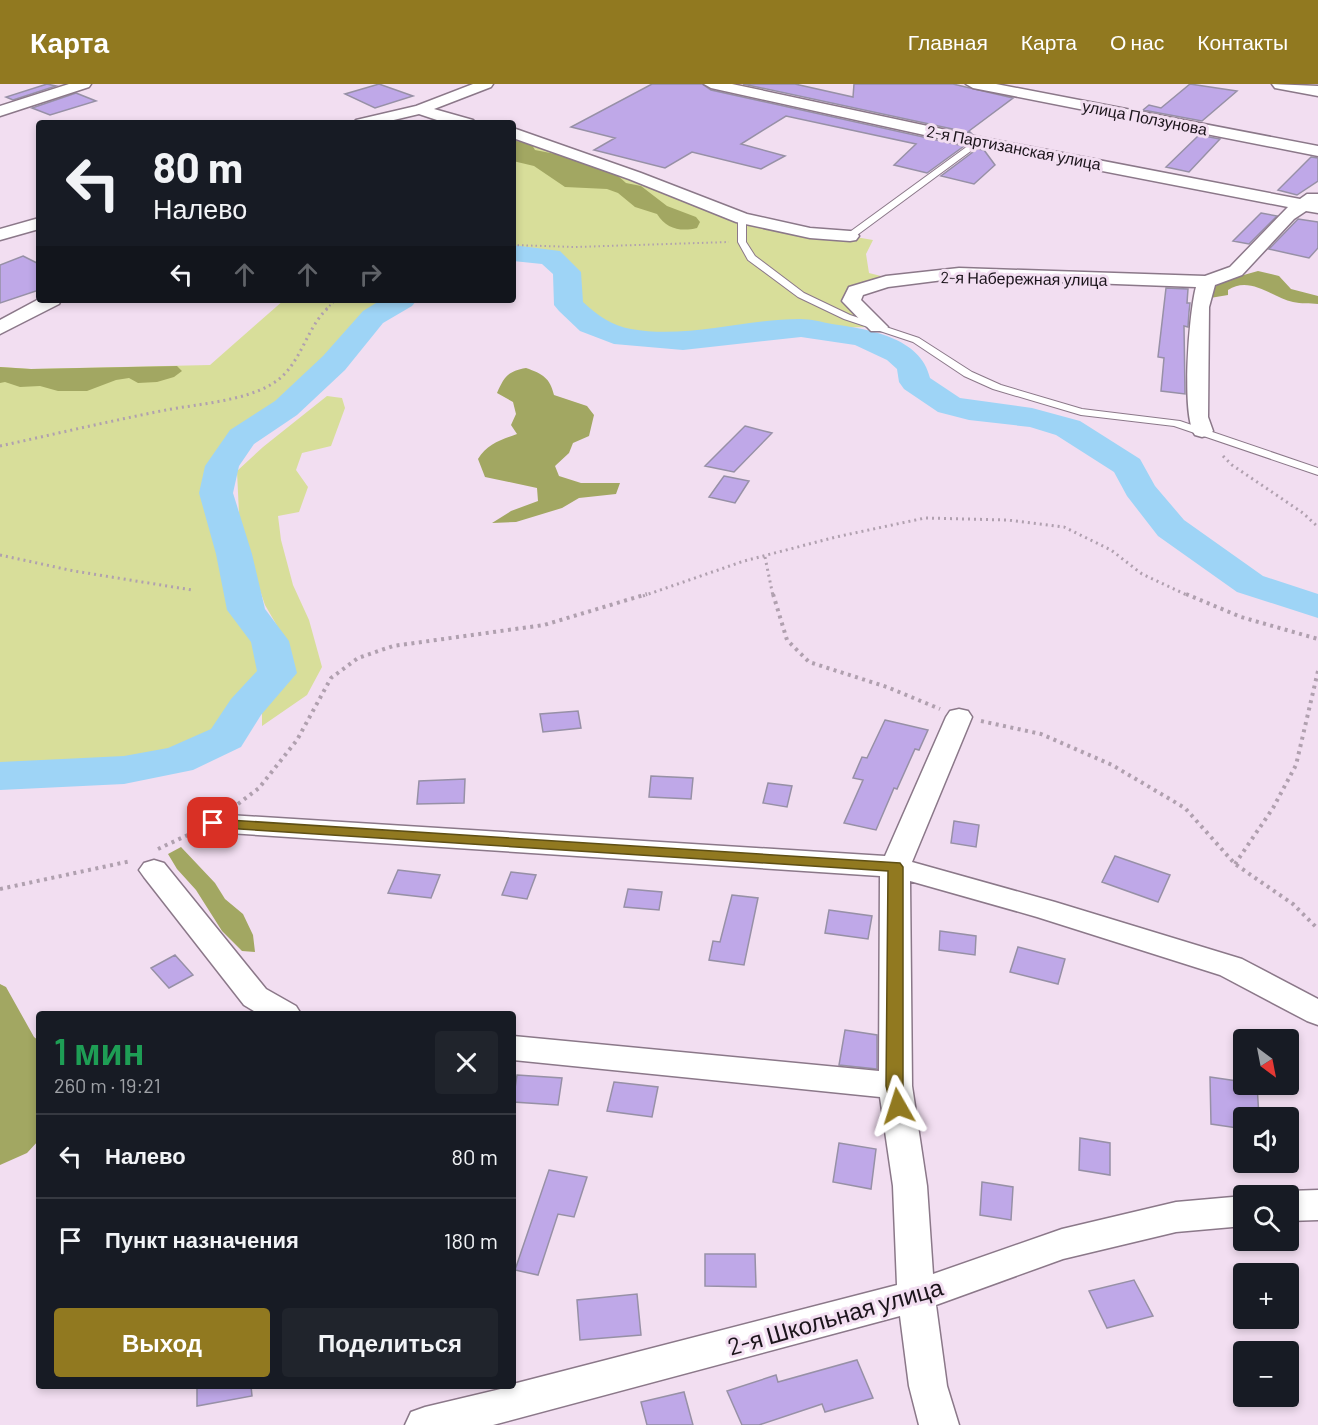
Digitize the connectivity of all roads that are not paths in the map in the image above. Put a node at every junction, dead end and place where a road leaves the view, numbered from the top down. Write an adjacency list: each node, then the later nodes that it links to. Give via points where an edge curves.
1 (84, 84): 8 (street)
2 (486, 84): 7 (street)
3 (711, 84): 12 (street, 2-я Партизанская улица)
4 (973, 84): 13 (street, улица Ползунова)
5 (1281, 84): 6 (street)
6 (1318, 91)
7 (421, 109): 9 (street); 10 (street)
8 (0, 111)
9 (374, 120)
10 (454, 120)
11 (516, 134): 15 (street)
12 (979, 142): 14 (street, 2-я Партизанская улица); 18 (lane)
13 (1318, 151)
14 (1313, 202): 19 (street, via 1288,215 1236,271)
15 (742, 218): 18 (street); 21 (lane, via 741,242 751,258 801,295)
16 (36, 224): 17 (street)
17 (0, 235)
18 (850, 236)
19 (1207, 282): 21 (street, 2-я Набережная улица, via 959,273 886,282 856,291 851,301); 23 (street, via 1200,307 1198,417)
20 (46, 303): 22 (street)
21 (878, 327): 23 (lane, via 916,340 997,387 1081,412 1176,423)
22 (0, 328)
23 (1202, 431): 24 (lane)
24 (1318, 472)
25 (959, 717): 28 (street)
26 (213, 823): 28 (street)
27 (153, 860): 29 (street, via 255,997)
28 (895, 867): 30 (street, via 1231,967); 32 (street)
29 (280, 1011)
30 (1318, 1013)
31 (516, 1048): 32 (street)
32 (895, 1086): 36 (street, via 910,1186)
33 (1318, 1205): 34 (street)
34 (1299, 1206)
35 (1233, 1212): 36 (street, 2-я Школьная улица, via 1176,1217 1062,1244)
36 (916, 1296): 37 (street, 2-я Школьная улица); 38 (street, via 928,1386)
37 (426, 1425)
38 (939, 1425)

